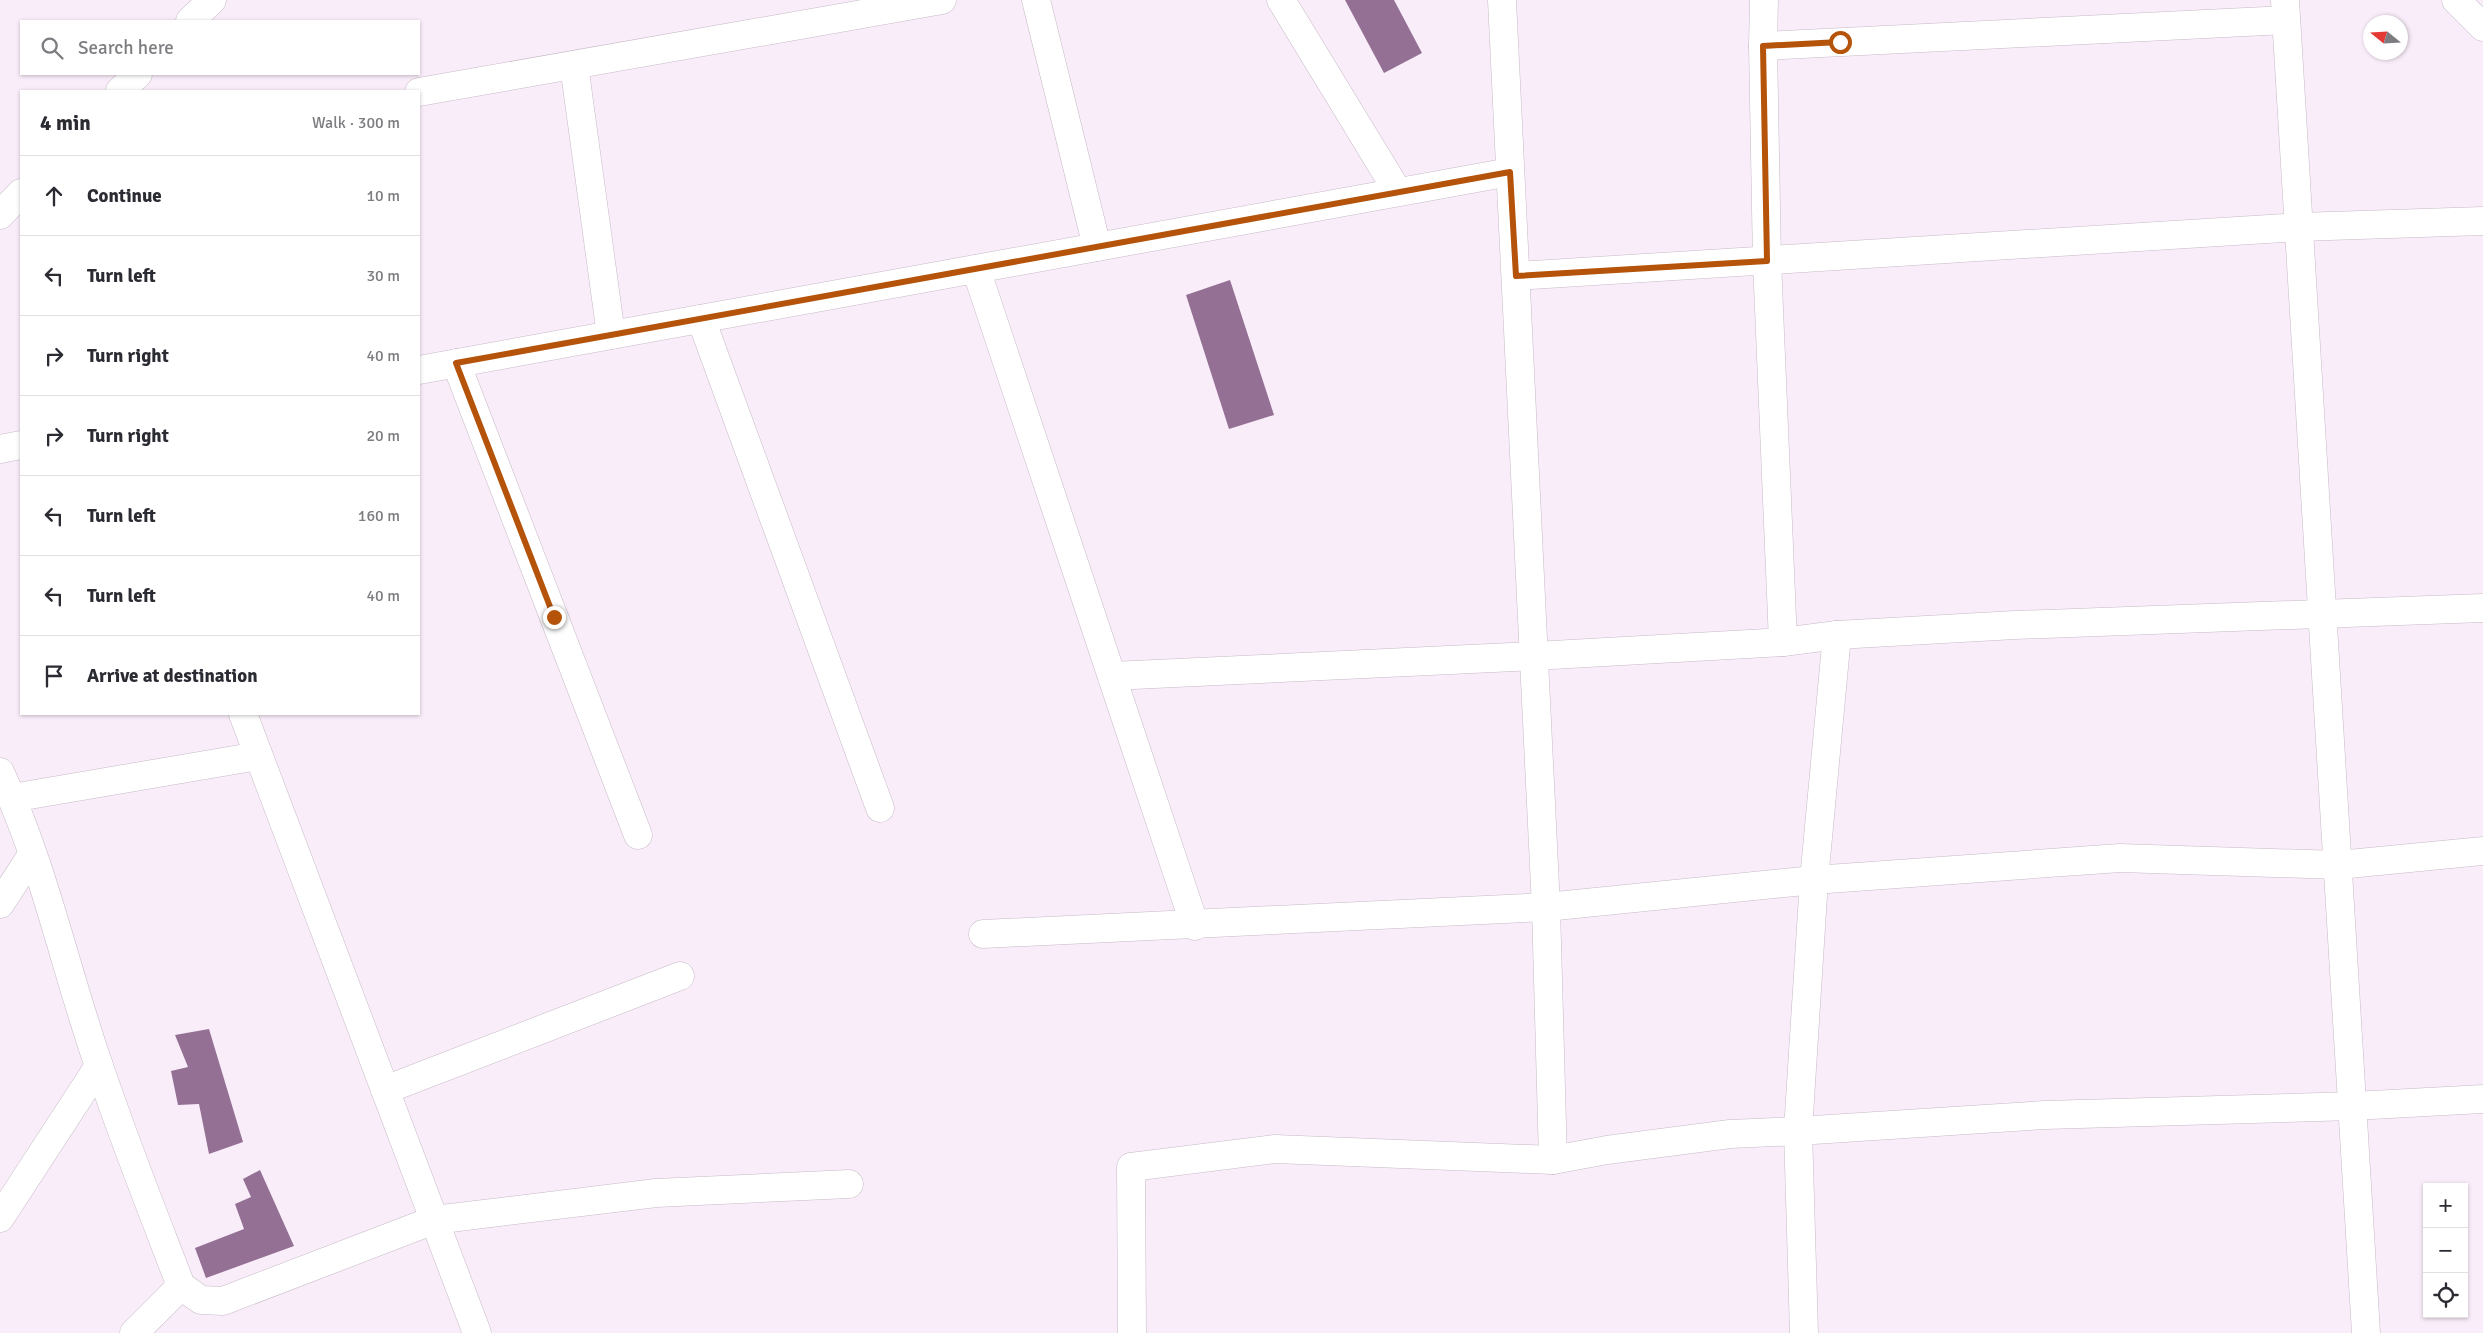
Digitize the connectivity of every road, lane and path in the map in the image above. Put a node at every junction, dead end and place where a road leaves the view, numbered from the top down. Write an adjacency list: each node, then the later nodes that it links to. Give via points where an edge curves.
1 (212, 0): 9 (street)
2 (942, 0): 12 (street)
3 (1036, 0): 22 (street)
4 (1281, 0): 17 (street)
5 (1502, 0): 16 (street)
6 (1764, 0): 11 (street)
7 (2456, 0): 10 (street)
8 (2286, 10): 11 (street); 21 (street)
9 (191, 20)
10 (2483, 27)
11 (1763, 46): 23 (street)
12 (574, 65): 15 (street); 27 (street)
13 (137, 75): 14 (street)
14 (121, 90)
15 (420, 92)
16 (1510, 172): 17 (street); 25 (street)
17 (1398, 192): 22 (street)
18 (20, 194): 19 (street)
19 (0, 216)
20 (2483, 221): 21 (street)
21 (2299, 227): 23 (street); 33 (street)
22 (1098, 247): 24 (street)
23 (1767, 261): 25 (street); 35 (street)
24 (976, 269): 26 (street); 37 (street)
25 (1516, 276): 36 (street)
26 (701, 319): 27 (street); 42 (street)
27 (611, 335): 28 (street)
28 (456, 363): 29 (street); 43 (street)
29 (420, 370)
30 (20, 445): 31 (street)
31 (0, 449)
32 (2483, 608): 33 (street)
33 (2322, 612): 34 (street); 46 (street)
34 (1837, 635): 35 (street); 47 (street)
35 (1783, 642): 36 (street)
36 (1534, 656): 37 (street); 49 (street)
37 (1112, 676): 50 (street)
38 (242, 715): 39 (street)
39 (258, 756): 41 (street); 54 (street)
40 (0, 772): 41 (street)
41 (12, 798): 45 (street)
42 (880, 808)
43 (638, 835)
44 (2483, 851): 46 (street)
45 (32, 855): 48 (street); 53 (street)
46 (2338, 865): 47 (street, via 2120,858); 56 (street)
47 (1814, 880): 49 (street); 57 (street)
48 (0, 904)
49 (1546, 908): 50 (street); 58 (street)
50 (1195, 926): 51 (street)
51 (983, 934)
52 (680, 976): 54 (street)
53 (99, 1066): 60 (street); 62 (street)
54 (385, 1090): 61 (street)
55 (2483, 1099): 56 (street)
56 (2352, 1106): 57 (street, via 2045,1116); 67 (street)
57 (1798, 1131): 58 (street, via 1730,1134); 66 (street)
58 (1553, 1160): 65 (street, via 1275,1149 1131,1167)
59 (849, 1184): 61 (street, via 656,1193)
60 (0, 1218)
61 (434, 1220): 62 (street, via 223,1301 201,1300); 64 (street)
62 (181, 1286): 63 (street)
63 (134, 1333)
64 (477, 1333)
65 (1132, 1333)
66 (1804, 1333)
67 (2366, 1333)

